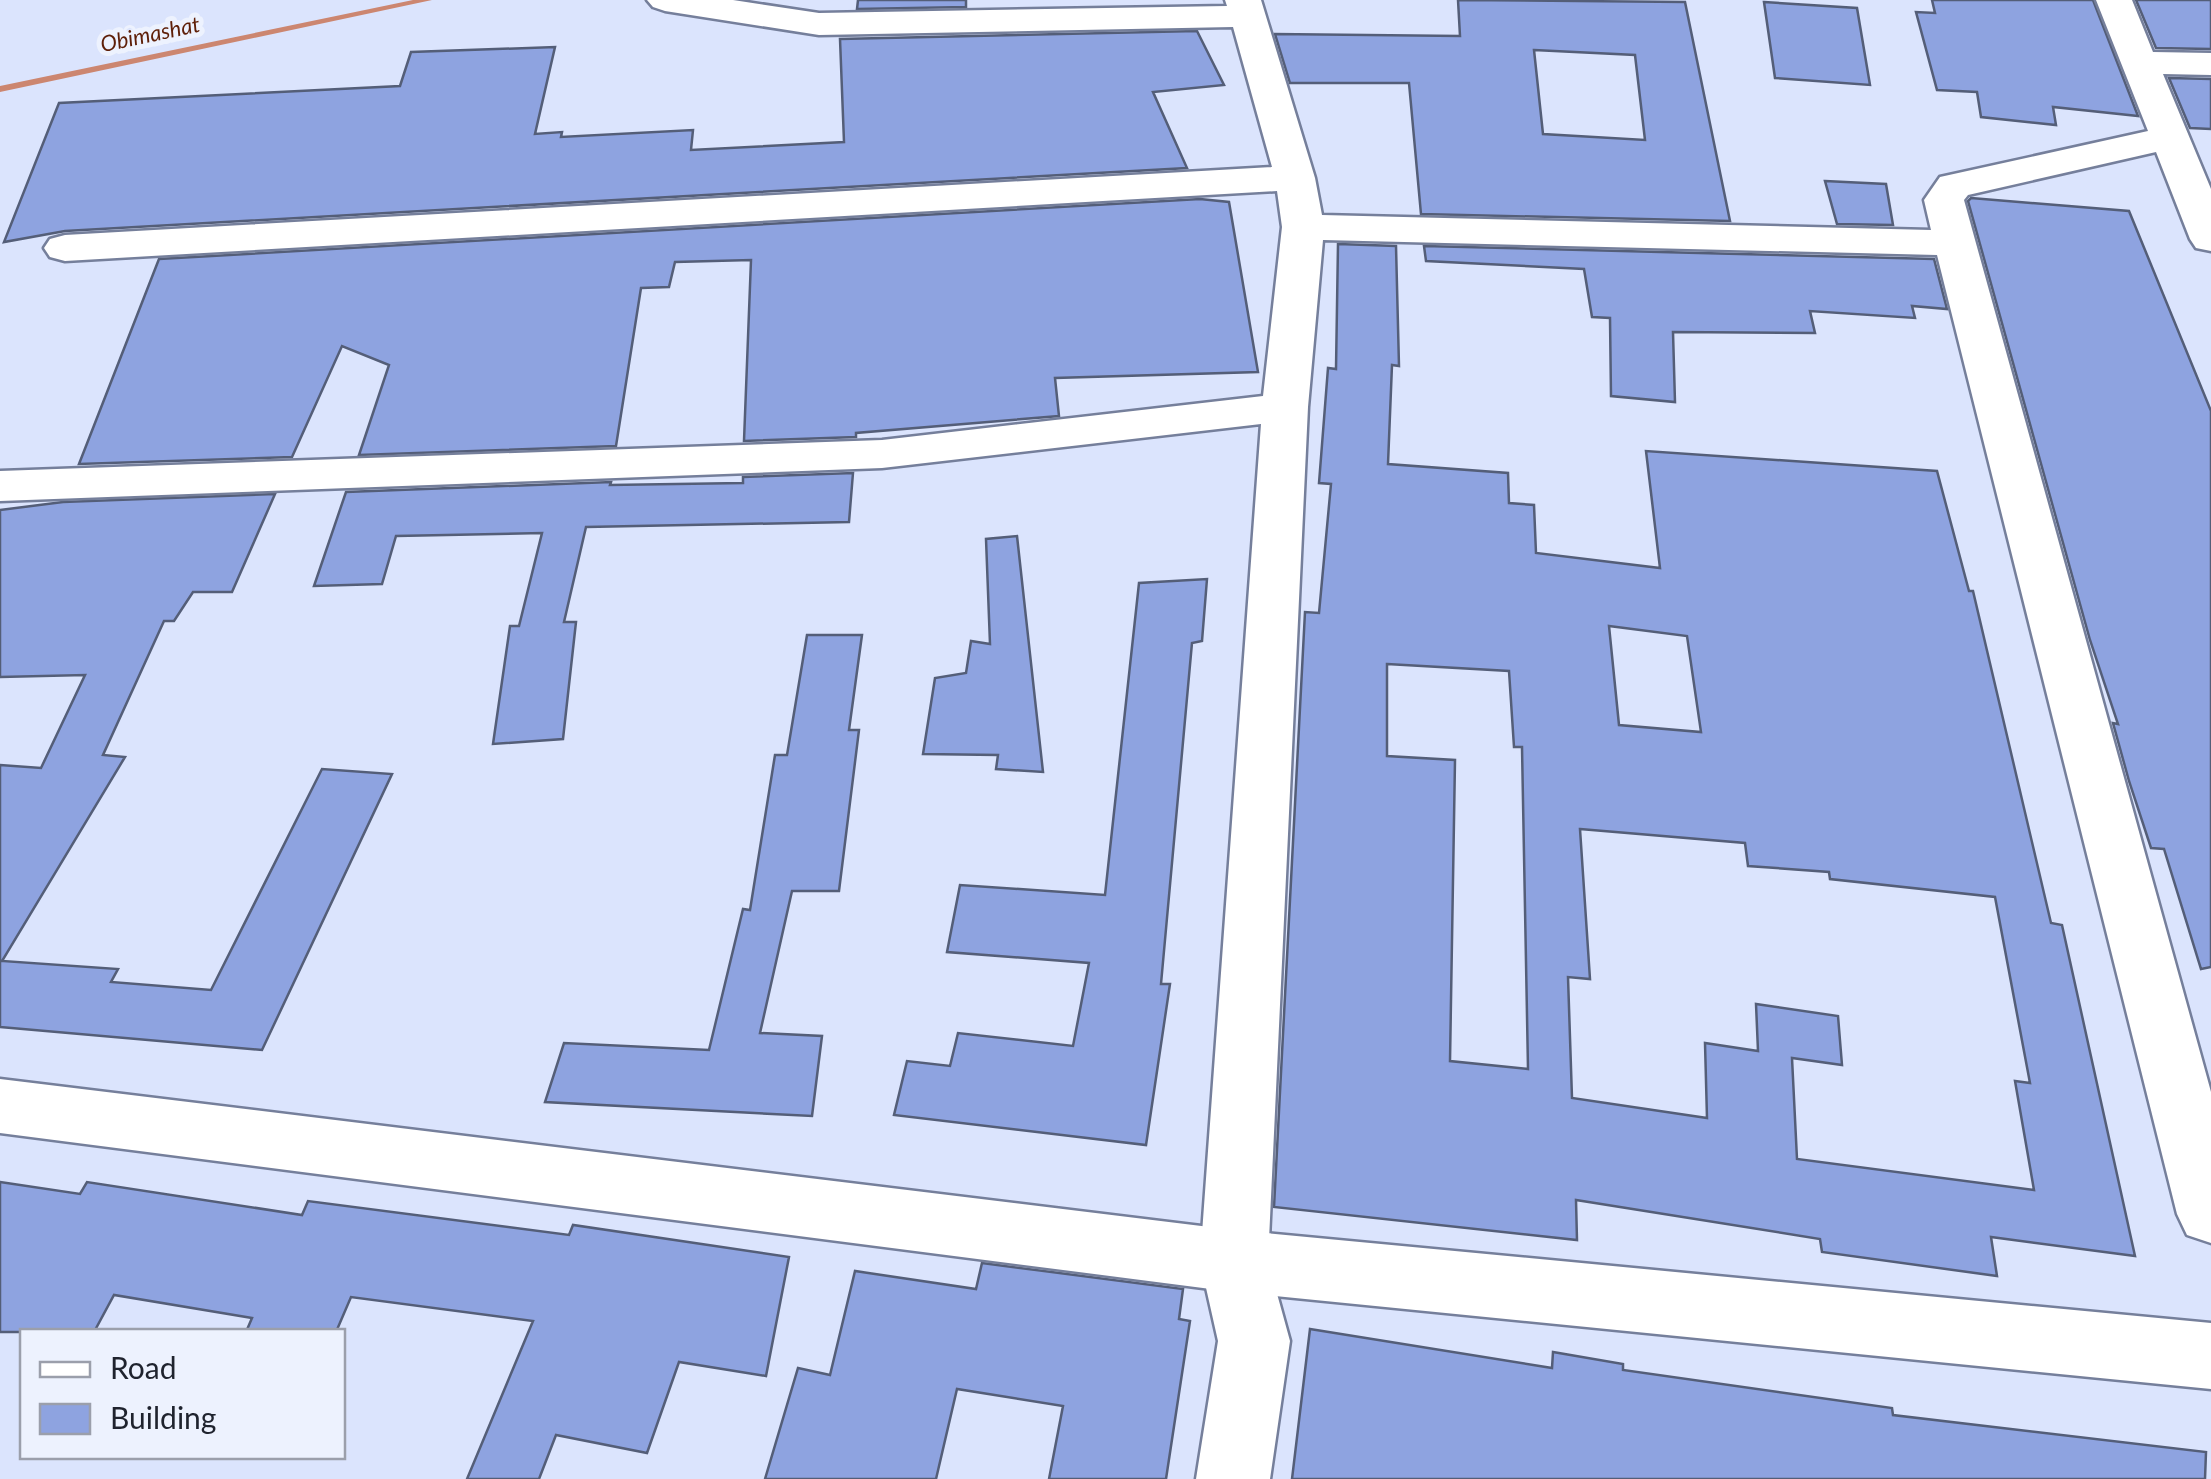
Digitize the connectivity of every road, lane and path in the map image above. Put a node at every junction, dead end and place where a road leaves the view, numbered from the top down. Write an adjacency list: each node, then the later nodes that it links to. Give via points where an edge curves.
1 (665, 0): 3 (street, via 818,24)
2 (2114, 0): 4 (street)
3 (1246, 8): 7 (street)
4 (2142, 63): 5 (street); 6 (street)
5 (2211, 64)
6 (2171, 138): 9 (street); 10 (street, via 1954,186 1944,200)
7 (1296, 178): 8 (street); 11 (street)
8 (1303, 227): 10 (street); 12 (street)
9 (2211, 239)
10 (1954, 243): 15 (street)
11 (65, 248)
12 (1286, 408): 13 (street, via 882,454); 16 (street)
13 (0, 486)
14 (0, 1106): 16 (street)
15 (2211, 1214)
16 (1234, 1261): 17 (street); 18 (street, via 1254,1341)
17 (2211, 1356)
18 (1233, 1479)

